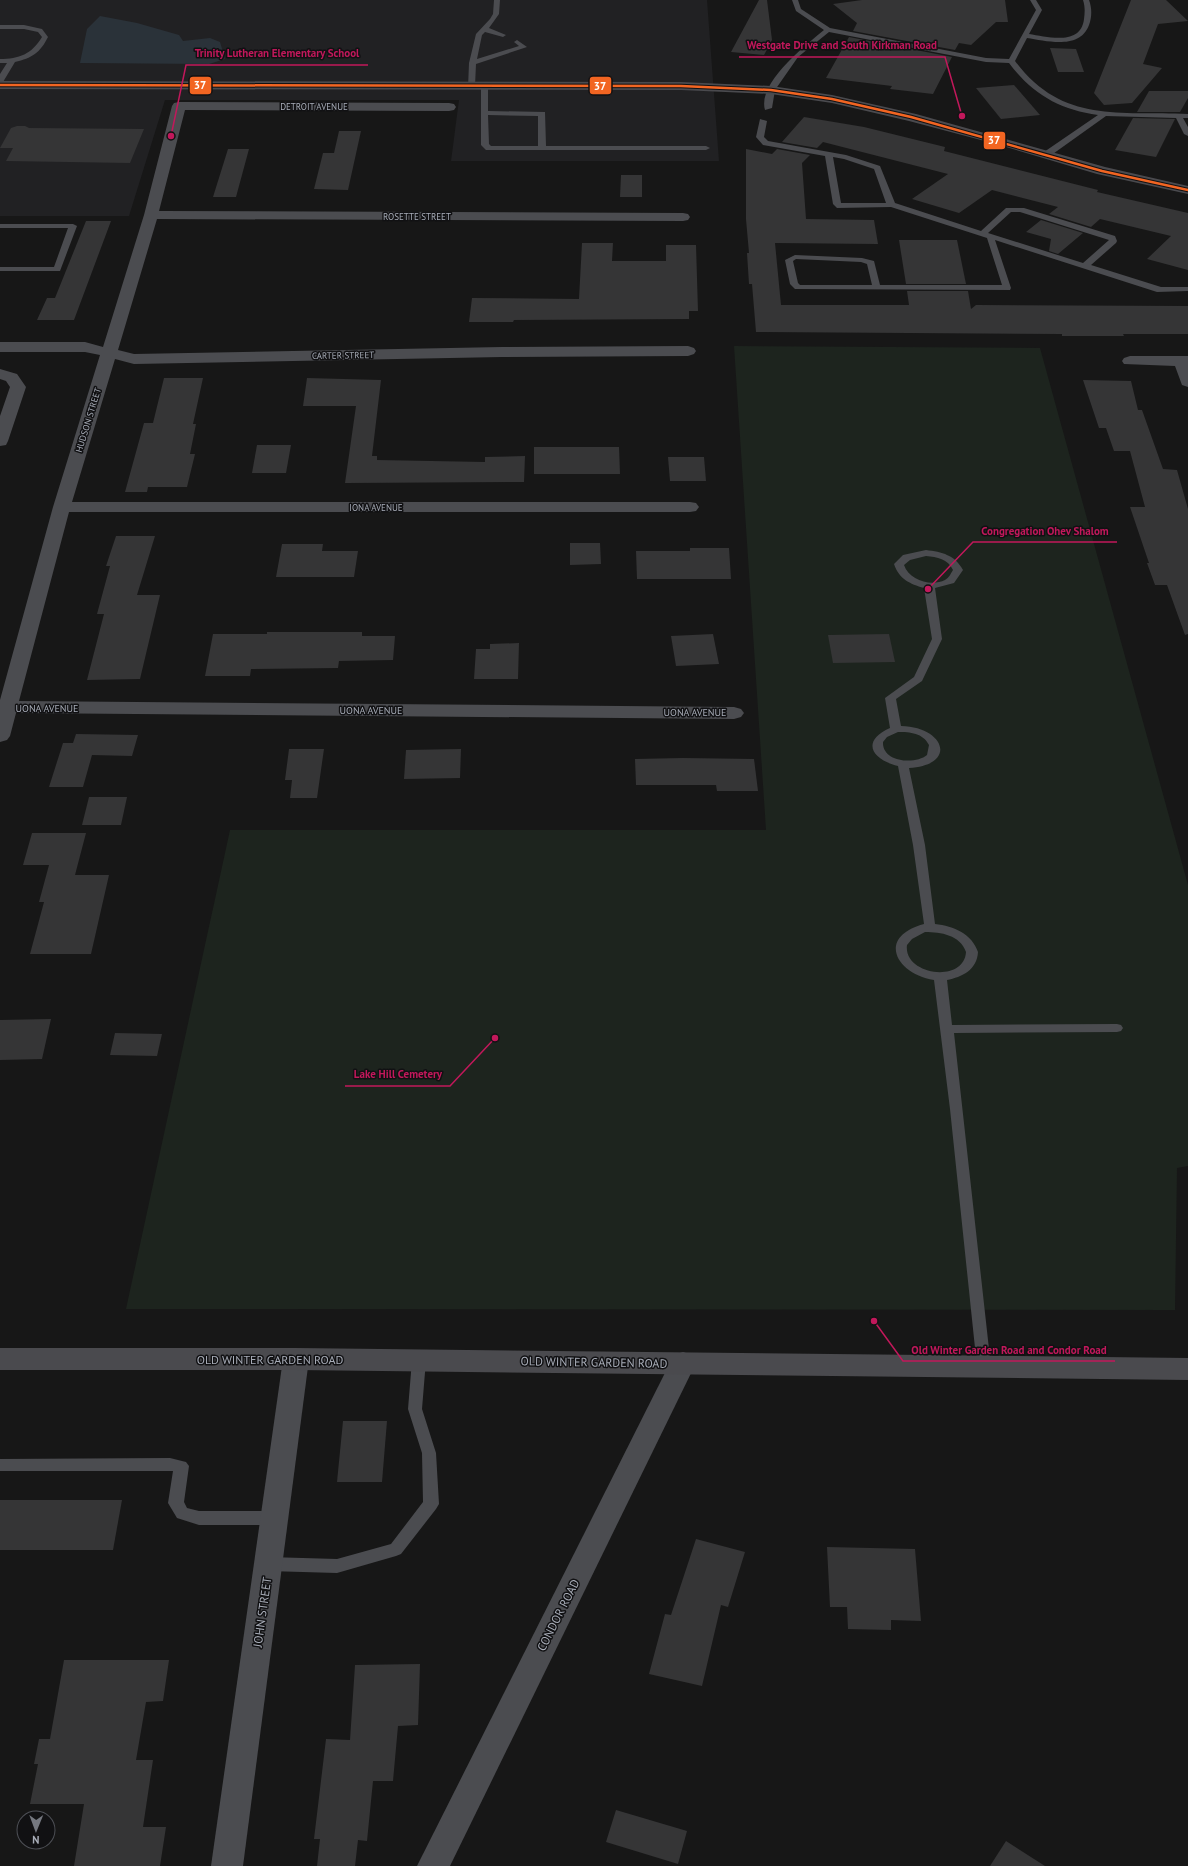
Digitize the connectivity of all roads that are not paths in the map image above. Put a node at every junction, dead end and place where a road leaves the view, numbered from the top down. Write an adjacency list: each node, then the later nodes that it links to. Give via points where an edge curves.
1 (497, 0): 6 (lane, via 496,14)
2 (795, 0): 7 (lane, via 798,10)
3 (1033, 0): 9 (lane, via 1039,10)
4 (1086, 0): 9 (lane, via 1086,27 1078,37 1068,39)
5 (0, 27): 12 (lane, via 40,30 45,37 37,52)
6 (484, 29): 8 (lane); 14 (lane, via 479,34)
7 (828, 30): 13 (lane, via 986,60); 19 (lane, via 796,56)
8 (503, 35)
9 (1025, 36): 13 (lane)
10 (517, 42): 14 (lane, via 524,47)
11 (0, 61): 12 (lane)
12 (12, 61): 15 (lane)
13 (1011, 61): 23 (lane, via 1030,84 1058,103)
14 (473, 62): 17 (lane)
15 (0, 80)
16 (0, 85): 17 (street)
17 (471, 86): 18 (street)
18 (484, 86): 19 (street, via 681,86); 22 (lane)
19 (771, 90): 29 (lane, via 768,108 772,111 770,120 763,122 760,137 766,143); 30 (street, via 832,99 911,117)
20 (179, 106): 21 (street, DETROIT AVENUE); 33 (street, HUDSON STREET)
21 (449, 106)
22 (485, 113): 27 (lane, via 485,145 489,148); 27 (lane, via 542,114)
23 (1106, 113): 24 (lane); 30 (lane)
24 (1178, 115): 25 (lane); 26 (lane)
25 (1188, 116)
26 (1188, 134)
27 (542, 148): 28 (lane)
28 (706, 148)
29 (829, 154): 32 (lane, via 877,168); 32 (lane, via 837,204)
30 (1047, 154): 31 (street, via 1102,171)
31 (1188, 190)
32 (892, 205): 36 (lane)
33 (151, 215): 34 (street, ROSETTE STREET); 43 (street, HUDSON STREET)
34 (683, 217)
35 (0, 226): 38 (lane, via 73,226 57,269)
36 (986, 235): 37 (lane); 37 (lane, via 1010,210 1021,210 1112,238 1113,241); 39 (lane, via 1007,288)
37 (1085, 266): 40 (lane, via 1160,290)
38 (0, 269)
39 (877, 288): 39 (lane, via 798,287 794,284 789,260 795,257 862,260 871,263)
40 (1188, 289)
41 (0, 347): 43 (street, CARTER STREET, via 85,347)
42 (688, 351): 43 (street, CARTER STREET, via 134,359)
43 (108, 353): 49 (street, HUDSON STREET)
44 (1130, 361): 45 (street)
45 (1184, 361): 47 (street)
46 (0, 374): 48 (street, via 15,379 18,387)
47 (1188, 382)
48 (0, 441)
49 (62, 507): 50 (street, IONA AVENUE); 52 (street, HUDSON STREET)
50 (690, 507)
51 (929, 585): 51 (lane, via 953,580 958,570 956,565 946,557 926,553 908,556 902,560 900,571 903,576 919,584); 54 (lane, via 937,638 918,679 890,698)
52 (8, 707): 53 (street, UONA AVENUE); 55 (street, HUDSON STREET)
53 (734, 712)
54 (896, 729): 56 (lane, via 881,736 877,741 877,747 885,758); 56 (lane, via 915,730 934,743 936,749 929,759 918,764)
55 (0, 736)
56 (903, 764): 57 (lane, via 919,845)
57 (930, 928): 58 (lane, via 914,931 906,936 900,950 903,958 918,971); 58 (lane, via 958,934 971,948 969,964 962,970)
58 (940, 976): 60 (lane)
59 (1117, 1028): 60 (lane)
60 (947, 1029): 65 (lane)
61 (0, 1359): 62 (street, OLD WINTER GARDEN ROAD)
62 (296, 1359): 63 (street, OLD WINTER GARDEN ROAD); 68 (street, JOHN STREET)
63 (419, 1360): 64 (street, OLD WINTER GARDEN ROAD); 69 (lane, via 415,1409 429,1453 431,1504 396,1549 337,1566)
64 (683, 1364): 65 (street, OLD WINTER GARDEN ROAD); 71 (street, CONDOR ROAD)
65 (984, 1367): 66 (street, OLD WINTER GARDEN ROAD)
66 (1188, 1369)
67 (0, 1465): 68 (lane, via 181,1466 176,1503 182,1513 199,1518)
68 (275, 1518): 69 (street, JOHN STREET)
69 (268, 1564): 70 (street, JOHN STREET)
70 (228, 1866)
71 (433, 1866)

